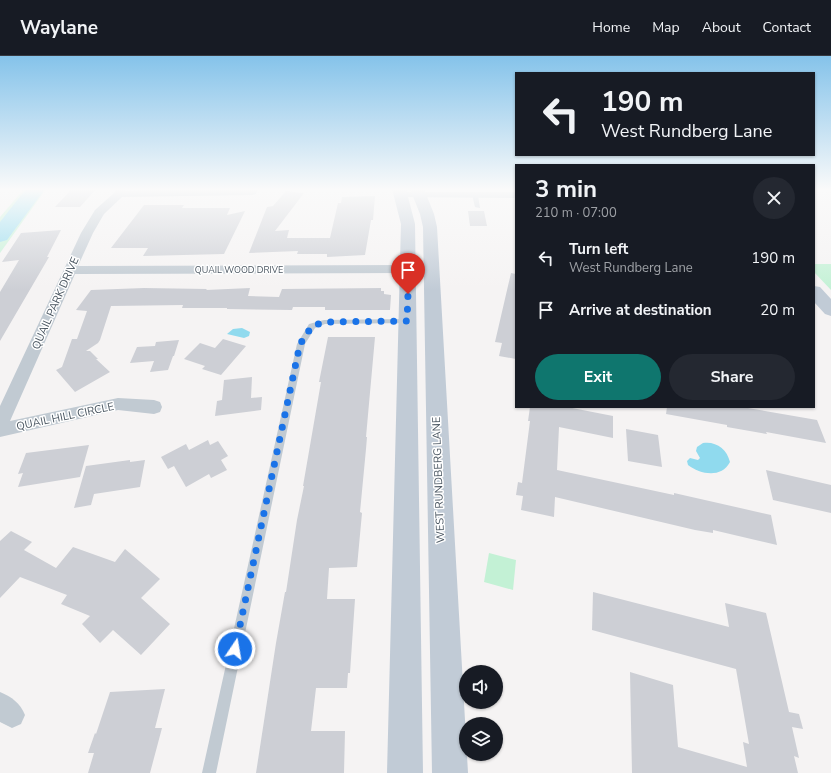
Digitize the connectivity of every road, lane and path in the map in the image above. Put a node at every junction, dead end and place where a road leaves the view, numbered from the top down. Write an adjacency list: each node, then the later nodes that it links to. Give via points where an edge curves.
1 (93, 222): 5 (street, QUAIL PARK DRIVE)
2 (408, 222): 4 (main road)
3 (427, 222): 13 (main road, WEST RUNDBERG LANE, via 430,227)
4 (408, 269): 5 (street, QUAIL WOOD DRIVE); 8 (main road)
5 (70, 270): 10 (street, QUAIL PARK DRIVE)
6 (815, 292): 7 (main road)
7 (831, 310)
8 (407, 321): 12 (main road); 14 (lane, via 324,322 312,326 300,344)
9 (154, 407): 11 (street, QUAIL HILL CIRCLE, via 118,404)
10 (0, 424)
11 (0, 430)
12 (406, 504): 13 (main road); 15 (main road)
13 (439, 506): 16 (main road, WEST RUNDBERG LANE)
14 (208, 773)
15 (405, 773)
16 (450, 773)

